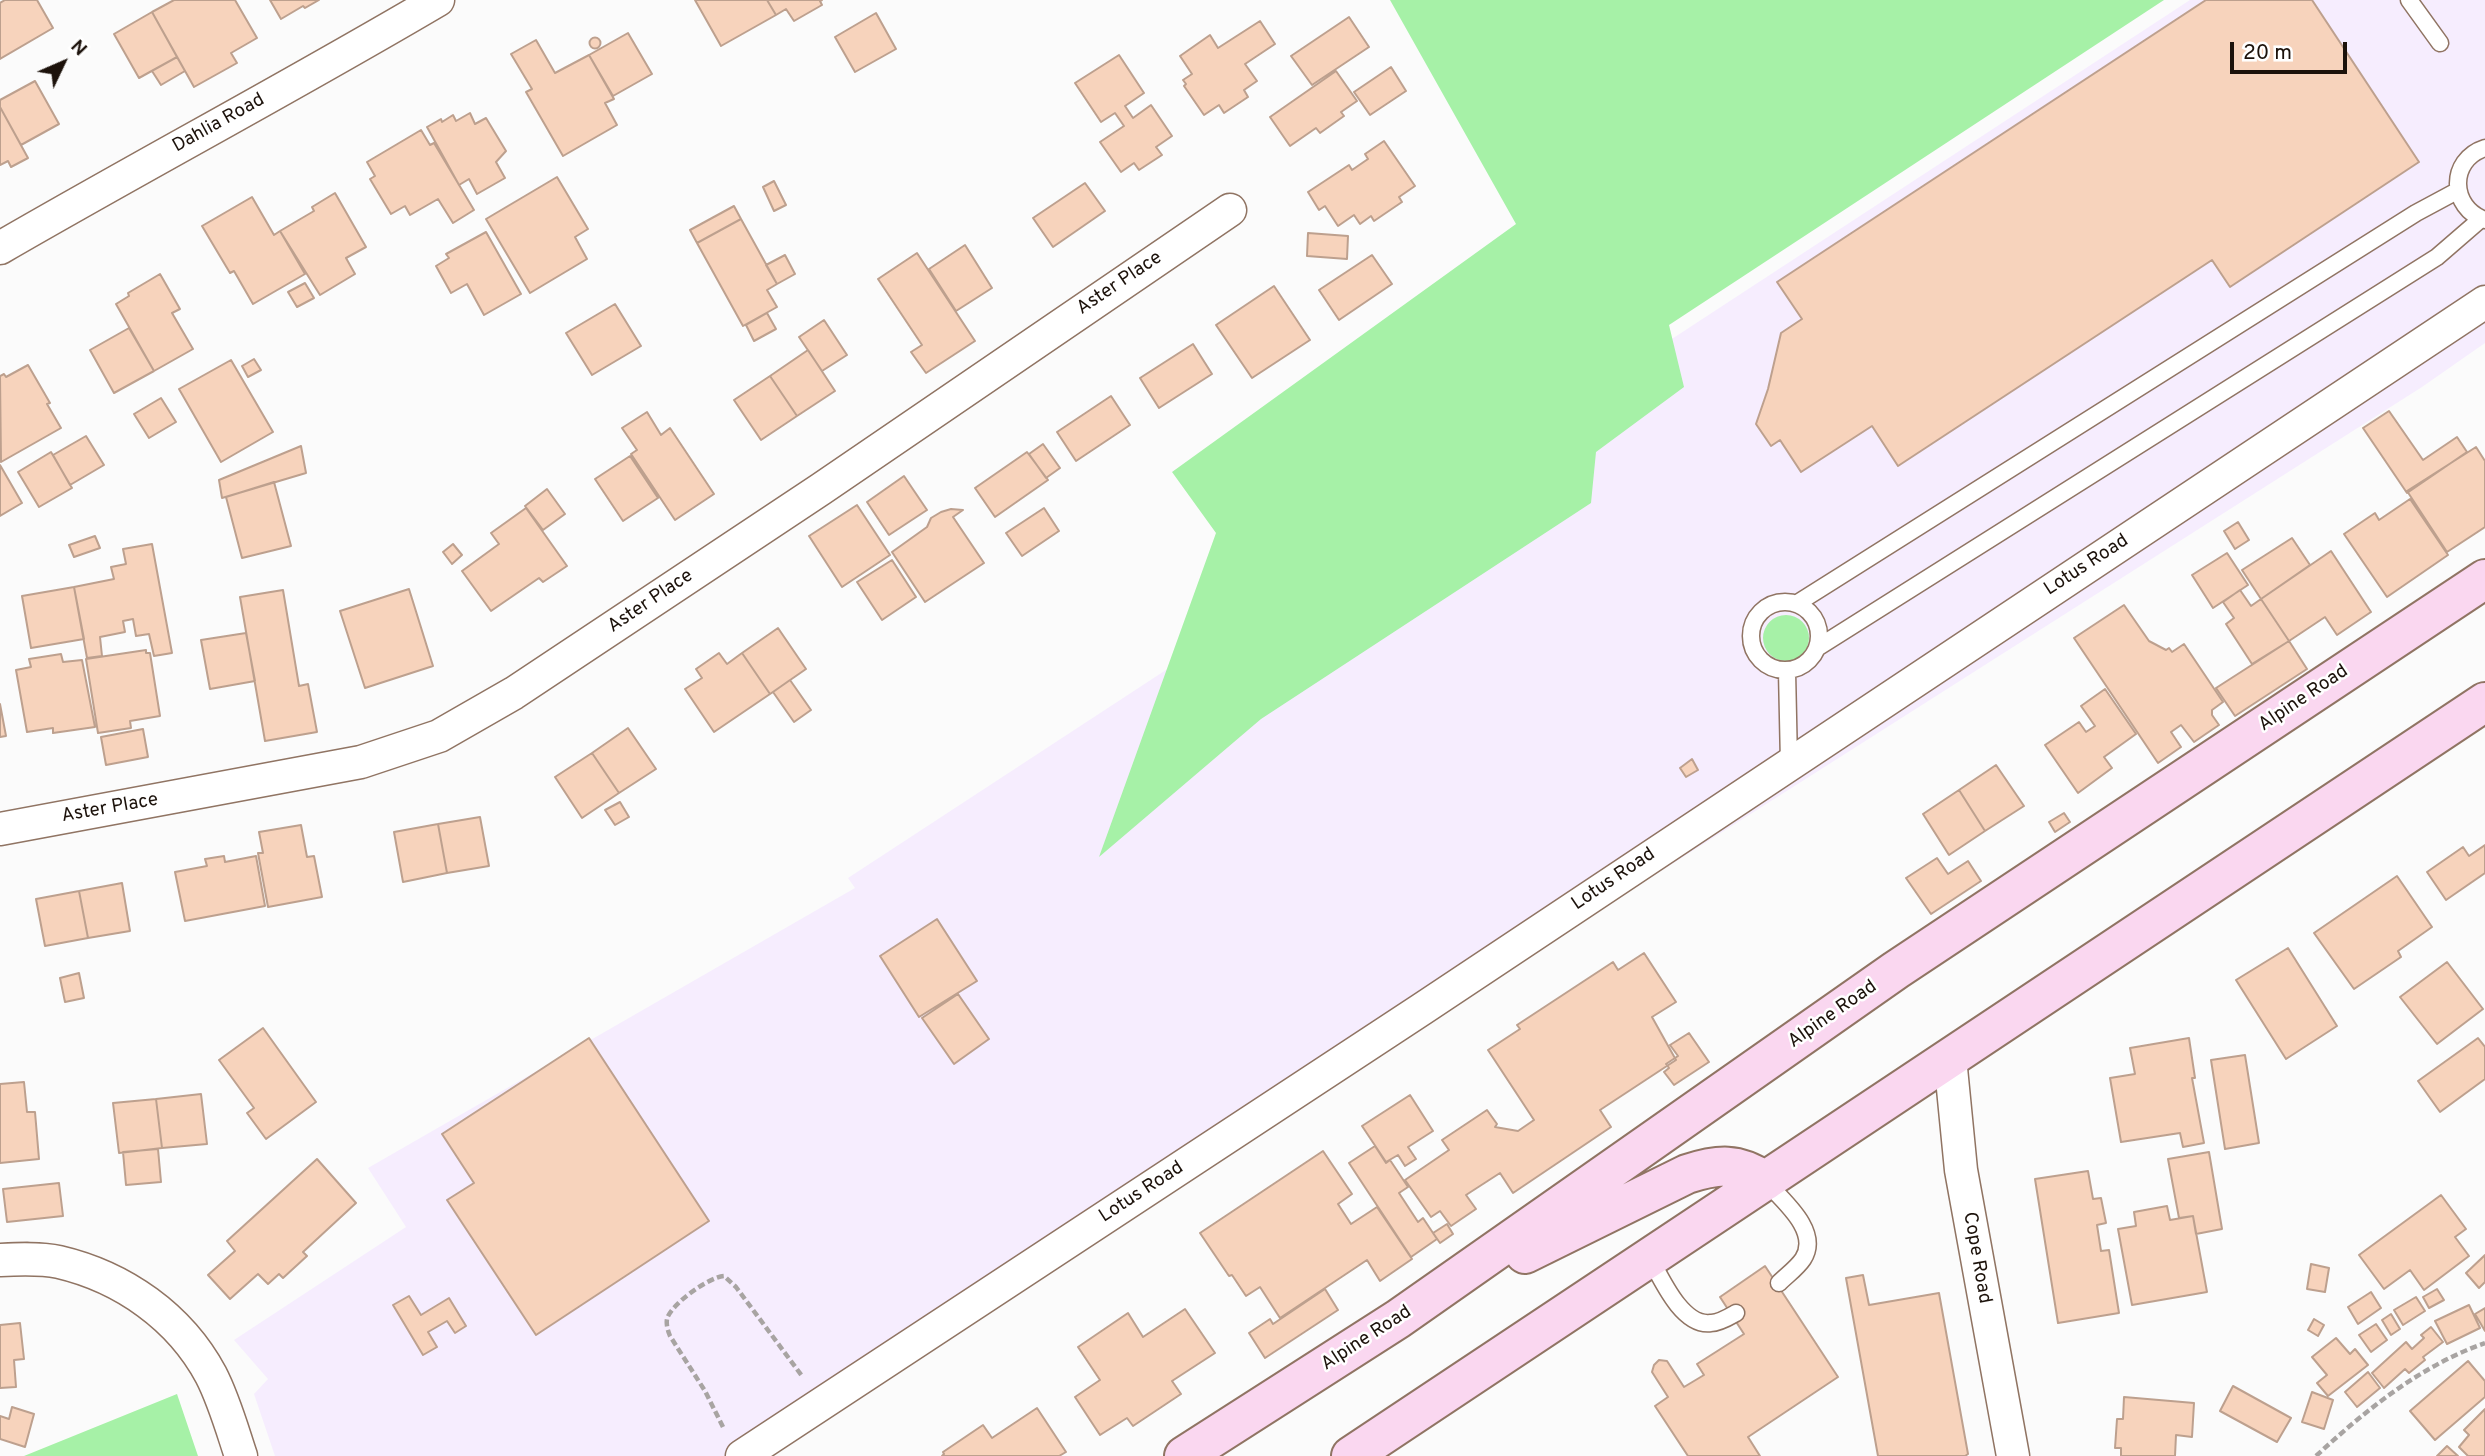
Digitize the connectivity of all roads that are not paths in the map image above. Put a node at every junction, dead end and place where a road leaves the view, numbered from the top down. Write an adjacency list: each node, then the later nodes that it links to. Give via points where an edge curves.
1 (438, 0): 8 (street, Dahlia Road)
2 (2409, 0): 3 (lane)
3 (2440, 43)
4 (2485, 148): 5 (lane, via 2464,162)
5 (2457, 191): 7 (lane, via 2466,208); 11 (lane)
6 (1230, 210): 16 (street, Aster Place, via 821,489 514,693 439,736 361,762)
7 (2483, 220): 12 (lane, via 2437,257)
8 (0, 248)
9 (2485, 303): 15 (street, Lotus Road)
10 (2485, 579): 23 (main road, Alpine Road, via 1896,970)
11 (1796, 604): 12 (lane, via 1816,621 1820,634); 13 (lane, via 1770,605 1759,614 1751,638 1762,662)
12 (1817, 648): 13 (lane, via 1811,659)
13 (1787, 671): 15 (lane)
14 (2485, 702): 17 (main road)
15 (1789, 763): 24 (street, Lotus Road, via 823,1405)
16 (0, 829)
17 (1950, 1058): 18 (main road); 28 (street, Cope Road, via 1961,1170)
18 (1765, 1181): 19 (main road); 21 (lane, via 1800,1220 1808,1247); 23 (main road, via 1749,1169 1730,1166 1687,1174)
19 (1650, 1258): 22 (lane, via 1673,1300 1688,1315 1712,1324); 27 (main road)
20 (0, 1260): 25 (street, via 58,1261 110,1279 169,1318 219,1392)
21 (1779, 1283)
22 (1736, 1313)
23 (1398, 1319): 26 (main road, Alpine Road)
24 (735, 1445)
25 (241, 1456)
26 (1184, 1456)
27 (1351, 1456)
28 (2013, 1456)

